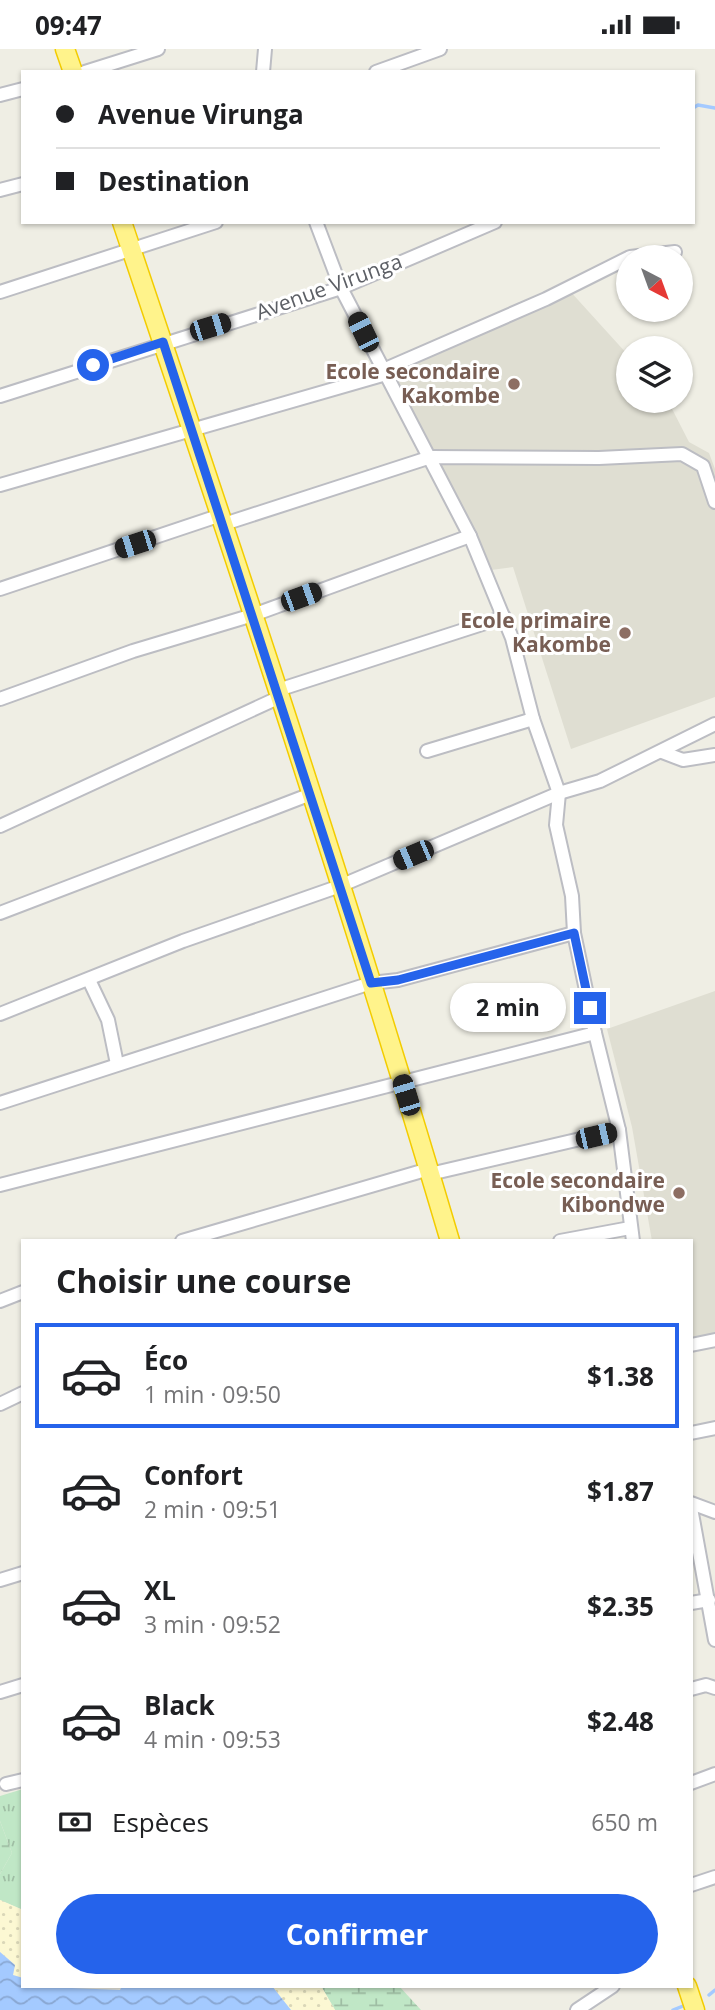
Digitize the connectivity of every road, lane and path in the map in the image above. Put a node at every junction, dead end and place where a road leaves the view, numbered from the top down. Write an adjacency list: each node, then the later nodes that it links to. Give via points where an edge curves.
1 (65, 49): 5 (highway)
2 (158, 49): 6 (street)
3 (265, 49): 7 (street)
4 (440, 49): 8 (street)
5 (72, 70)
6 (91, 70)
7 (264, 70)
8 (382, 70)
9 (21, 90): 10 (street)
10 (0, 95)
11 (21, 185): 12 (street)
12 (0, 191)
13 (123, 224): 17 (highway)
14 (210, 224): 17 (street)
15 (317, 224): 19 (street)
16 (490, 224): 19 (street, Avenue Virunga)
17 (131, 250): 20 (street); 21 (highway)
18 (616, 264): 22 (street)
19 (341, 288): 21 (street, Avenue Virunga); 22 (street)
20 (0, 292)
21 (163, 342): 23 (street, Avenue Virunga); 24 (highway)
22 (384, 372): 24 (street); 25 (street)
23 (0, 395)
24 (192, 427): 26 (street); 28 (highway)
25 (431, 457): 27 (street, via 682,454 703,466); 28 (street); 29 (street)
26 (0, 485)
27 (715, 502)
28 (222, 519): 30 (street); 31 (highway)
29 (470, 536): 31 (street); 32 (street)
30 (0, 589)
31 (253, 615): 33 (highway); 34 (street, via 133,651)
32 (504, 617): 33 (street); 35 (street)
33 (279, 694): 41 (highway); 42 (street)
34 (0, 699)
35 (533, 719): 37 (street); 40 (street)
36 (715, 724): 38 (street)
37 (427, 751)
38 (662, 752): 39 (street, via 683,760); 40 (street, via 589,785)
39 (715, 755)
40 (559, 793): 43 (street); 45 (street, via 555,815 572,896)
41 (311, 794): 43 (highway); 44 (street)
42 (0, 826)
43 (340, 885): 46 (street); 47 (highway)
44 (0, 913)
45 (574, 933): 47 (street, via 398,980); 49 (street)
46 (89, 980): 48 (street); 50 (street, via 107,1020)
47 (371, 983): 50 (street); 51 (highway)
48 (0, 1014)
49 (595, 1034): 51 (street); 53 (street)
50 (117, 1064): 52 (street)
51 (401, 1081): 54 (highway); 55 (street)
52 (0, 1103)
53 (619, 1131): 54 (street); 56 (street)
54 (430, 1171): 57 (street); 58 (highway)
55 (0, 1185)
56 (631, 1234): 59 (street)
57 (189, 1239)
58 (449, 1239)
59 (580, 1239)
60 (21, 1293): 61 (street)
61 (0, 1301)
62 (715, 1340): 63 (street)
63 (693, 1345)
64 (21, 1394): 65 (street)
65 (0, 1404)
66 (715, 1428): 67 (street)
67 (693, 1433)
68 (693, 1506): 69 (street)
69 (715, 1512)
70 (693, 1516): 73 (street)
71 (21, 1574): 72 (street)
72 (0, 1580)
73 (709, 1600): 74 (street); 75 (street)
74 (693, 1603)
75 (715, 1640)
76 (21, 1686): 79 (street)
77 (693, 1688): 78 (street)
78 (715, 1688)
79 (0, 1692)
80 (715, 1774): 82 (street)
81 (21, 1780): 83 (street)
82 (693, 1782)
83 (6, 1784)
84 (715, 1877): 85 (street)
85 (693, 1884)
86 (610, 1988): 88 (street)
87 (688, 1988): 89 (highway)
88 (577, 2010)
89 (695, 2010)

